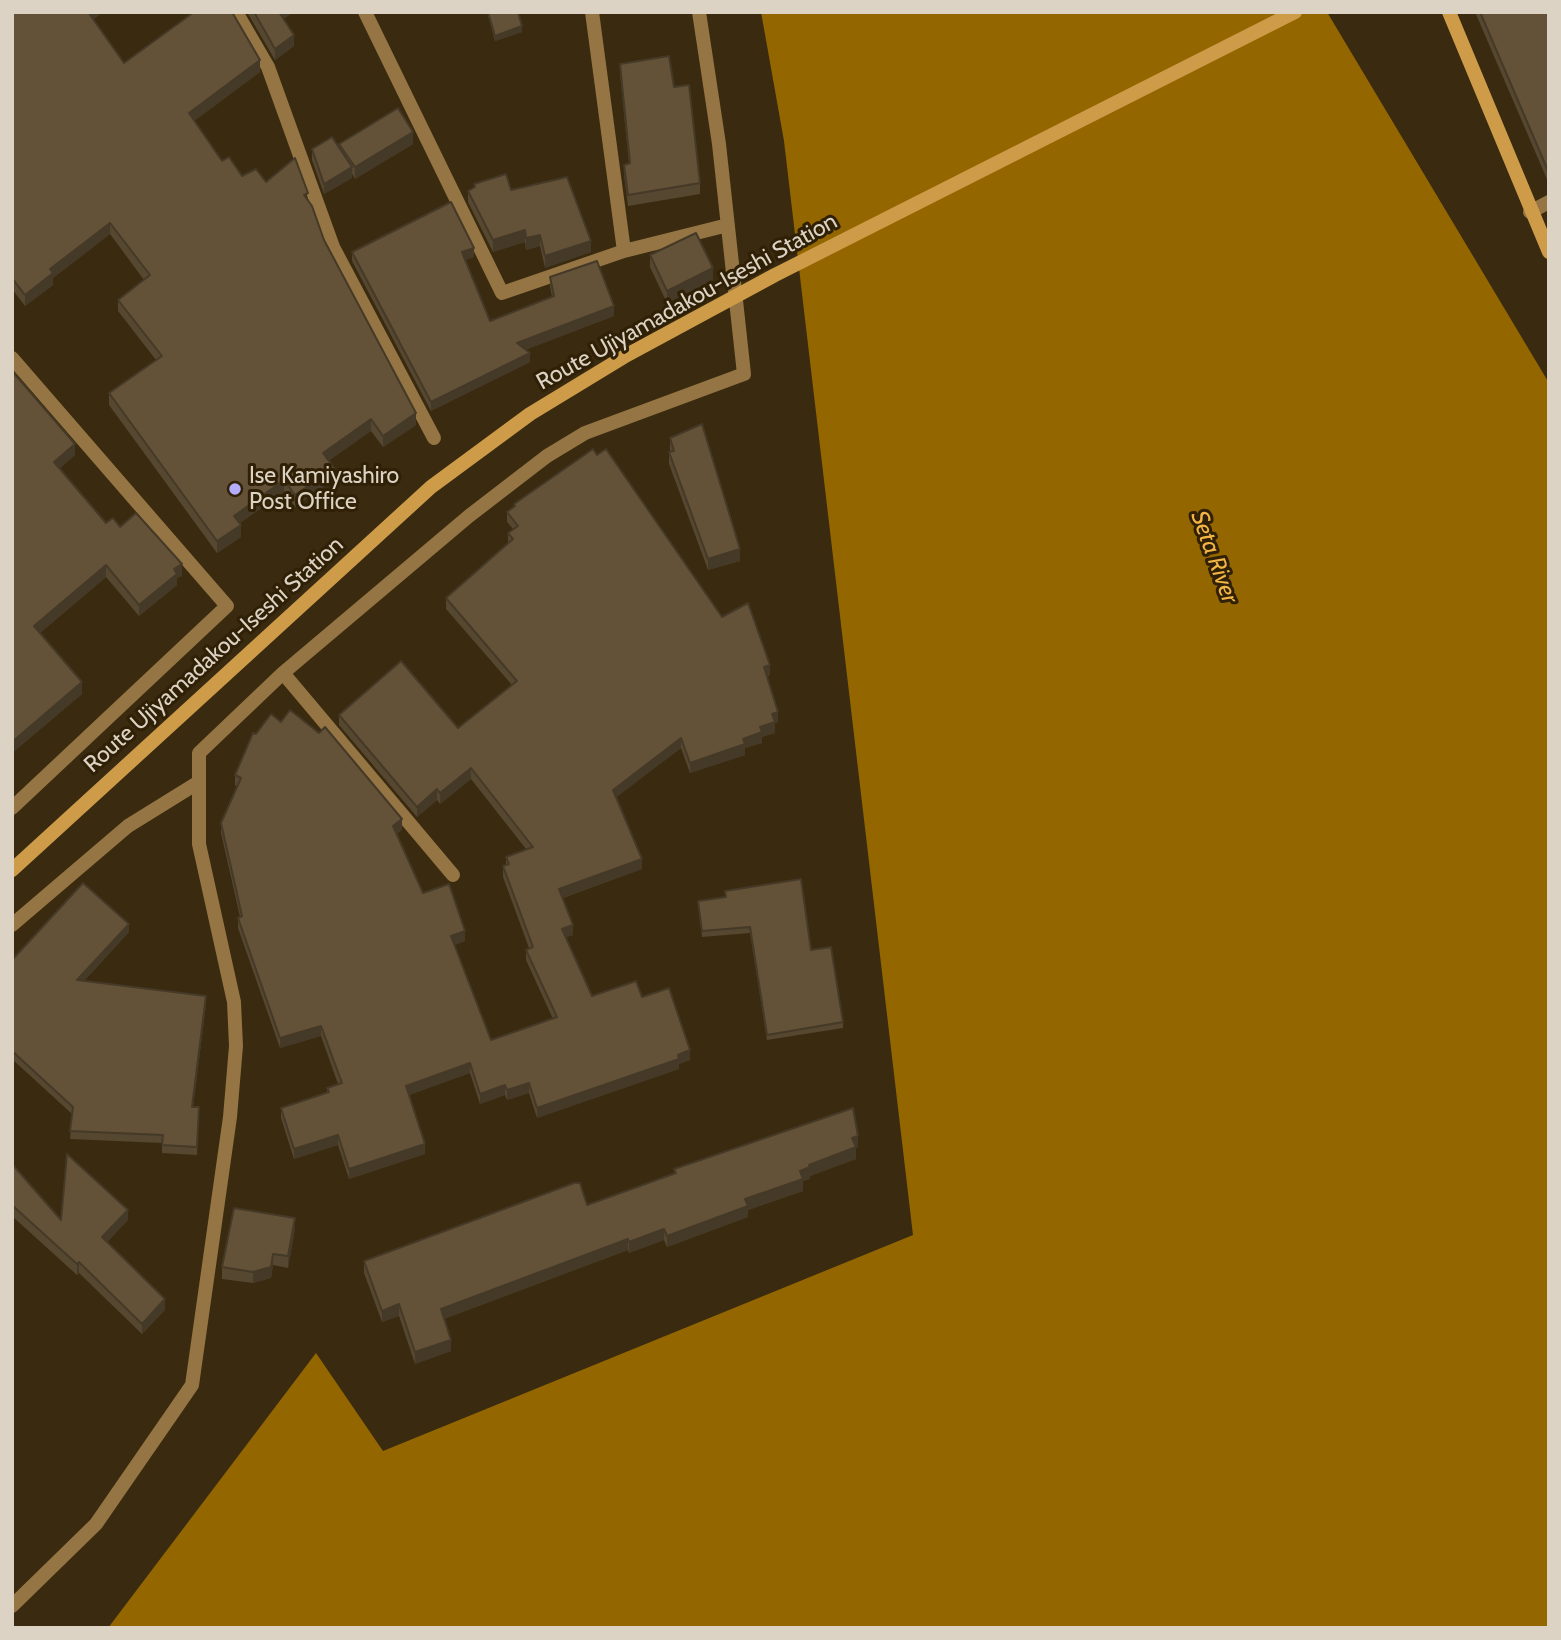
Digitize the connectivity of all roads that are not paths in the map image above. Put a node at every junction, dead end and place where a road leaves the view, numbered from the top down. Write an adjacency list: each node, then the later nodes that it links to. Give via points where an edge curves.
1 (236, 12): 13 (street, via 268,67 333,247)
2 (365, 12): 10 (street, via 502,293)
3 (592, 12): 10 (street)
4 (699, 12): 9 (street)
5 (1295, 12): 17 (main road, Route Ujiyamadakou-Iseshi Station, via 775,275 530,414 431,487)
6 (1449, 12): 8 (main road)
7 (1549, 202): 8 (street)
8 (1530, 212): 11 (main road)
9 (728, 225): 10 (street); 14 (street, via 744,374 585,433 547,457 469,516)
10 (624, 251)
11 (1549, 252)
12 (12, 358): 16 (street, via 227,606)
13 (434, 438)
14 (283, 673): 15 (street, via 199,753); 18 (street)
15 (199, 782): 19 (street, via 128,826); 20 (street, via 199,844 234,1002 236,1046 192,1385 96,1524)
16 (12, 808)
17 (12, 870)
18 (453, 875)
19 (12, 925)
20 (12, 1606)

